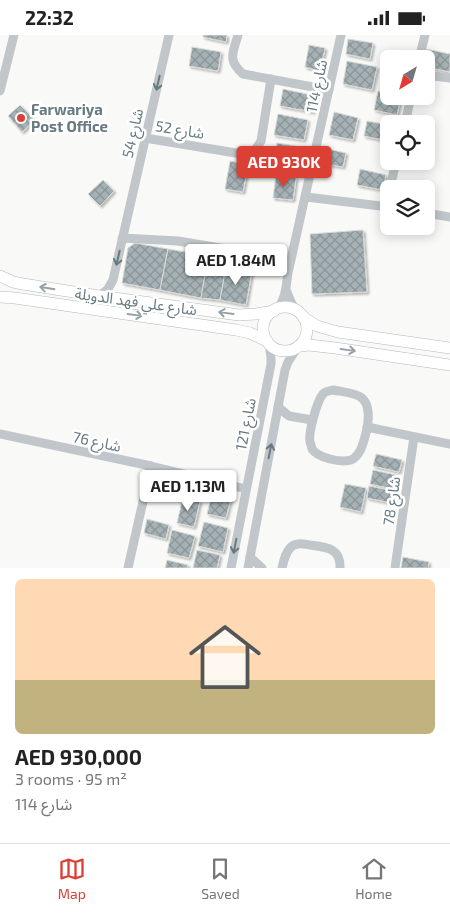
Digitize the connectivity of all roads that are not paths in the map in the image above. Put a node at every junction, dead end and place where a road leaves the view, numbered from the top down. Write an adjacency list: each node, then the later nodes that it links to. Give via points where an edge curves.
1 (14, 35): 11 (street)
2 (169, 35): 12 (street, شارع 54, one-way to 12)
3 (238, 35): 9 (street, via 232,58 235,67 243,74)
4 (341, 35): 10 (street, شارع 114)
5 (425, 35): 6 (street)
6 (421, 50)
7 (435, 76): 8 (street)
8 (450, 78)
9 (271, 79): 10 (street); 12 (street, شارع 52, via 261,141 248,155)
10 (329, 90): 13 (street, شارع 114)
11 (0, 91)
12 (145, 138): 17 (street, شارع 54)
13 (306, 197): 14 (street); 20 (street, شارع 114)
14 (380, 206)
15 (435, 214): 16 (street)
16 (450, 217)
17 (122, 238): 18 (street, via 178,241); 21 (street, شارع 54, one-way to 21, via 113,280)
18 (226, 249)
19 (0, 276): 21 (main road, شارع علي فهد الدويلة, one-way to 19, via 13,282)
20 (286, 290): 23 (street, شارع 114, via 282,303); 24 (street)
21 (99, 296): 23 (main road, شارع علي فهد الدويلة, one-way to 21, via 239,315)
22 (0, 297): 25 (main road, شارع علي فهد الدويلة, one-way to 25, via 236,330)
23 (275, 310): 24 (main road, via 290,308); 25 (main road, via 264,324)
24 (302, 316): 26 (main road, via 306,323 306,336); 27 (main road, via 338,333)
25 (268, 342): 26 (main road, via 279,350); 38 (street, شارع 121, via 271,364)
26 (298, 347): 28 (main road, one-way to 28, via 335,348); 29 (street, شارع 121, via 285,370)
27 (450, 348)
28 (450, 365)
29 (278, 407): 30 (street); 32 (street, شارع 121)
30 (289, 416): 31 (street); 32 (street)
31 (312, 420): 33 (street, via 322,395 333,390 362,398 369,411); 33 (street, via 310,442 316,453 344,461 356,457)
32 (275, 423): 39 (street, شارع 121, one-way to 32)
33 (367, 427): 35 (street)
34 (0, 433): 37 (street, شارع 76)
35 (414, 437): 36 (street); 46 (street, شارع 78)
36 (450, 444)
37 (151, 466): 38 (street, شارع 76); 40 (street)
38 (246, 489): 41 (street, شارع 121, one-way to 41)
39 (250, 557): 42 (street, شارع 121); 43 (street)
40 (128, 568)
41 (231, 568)
42 (248, 568)
43 (262, 568)
44 (282, 568): 45 (street, via 285,555 298,544 334,551 339,557)
45 (340, 568)
46 (395, 568)

